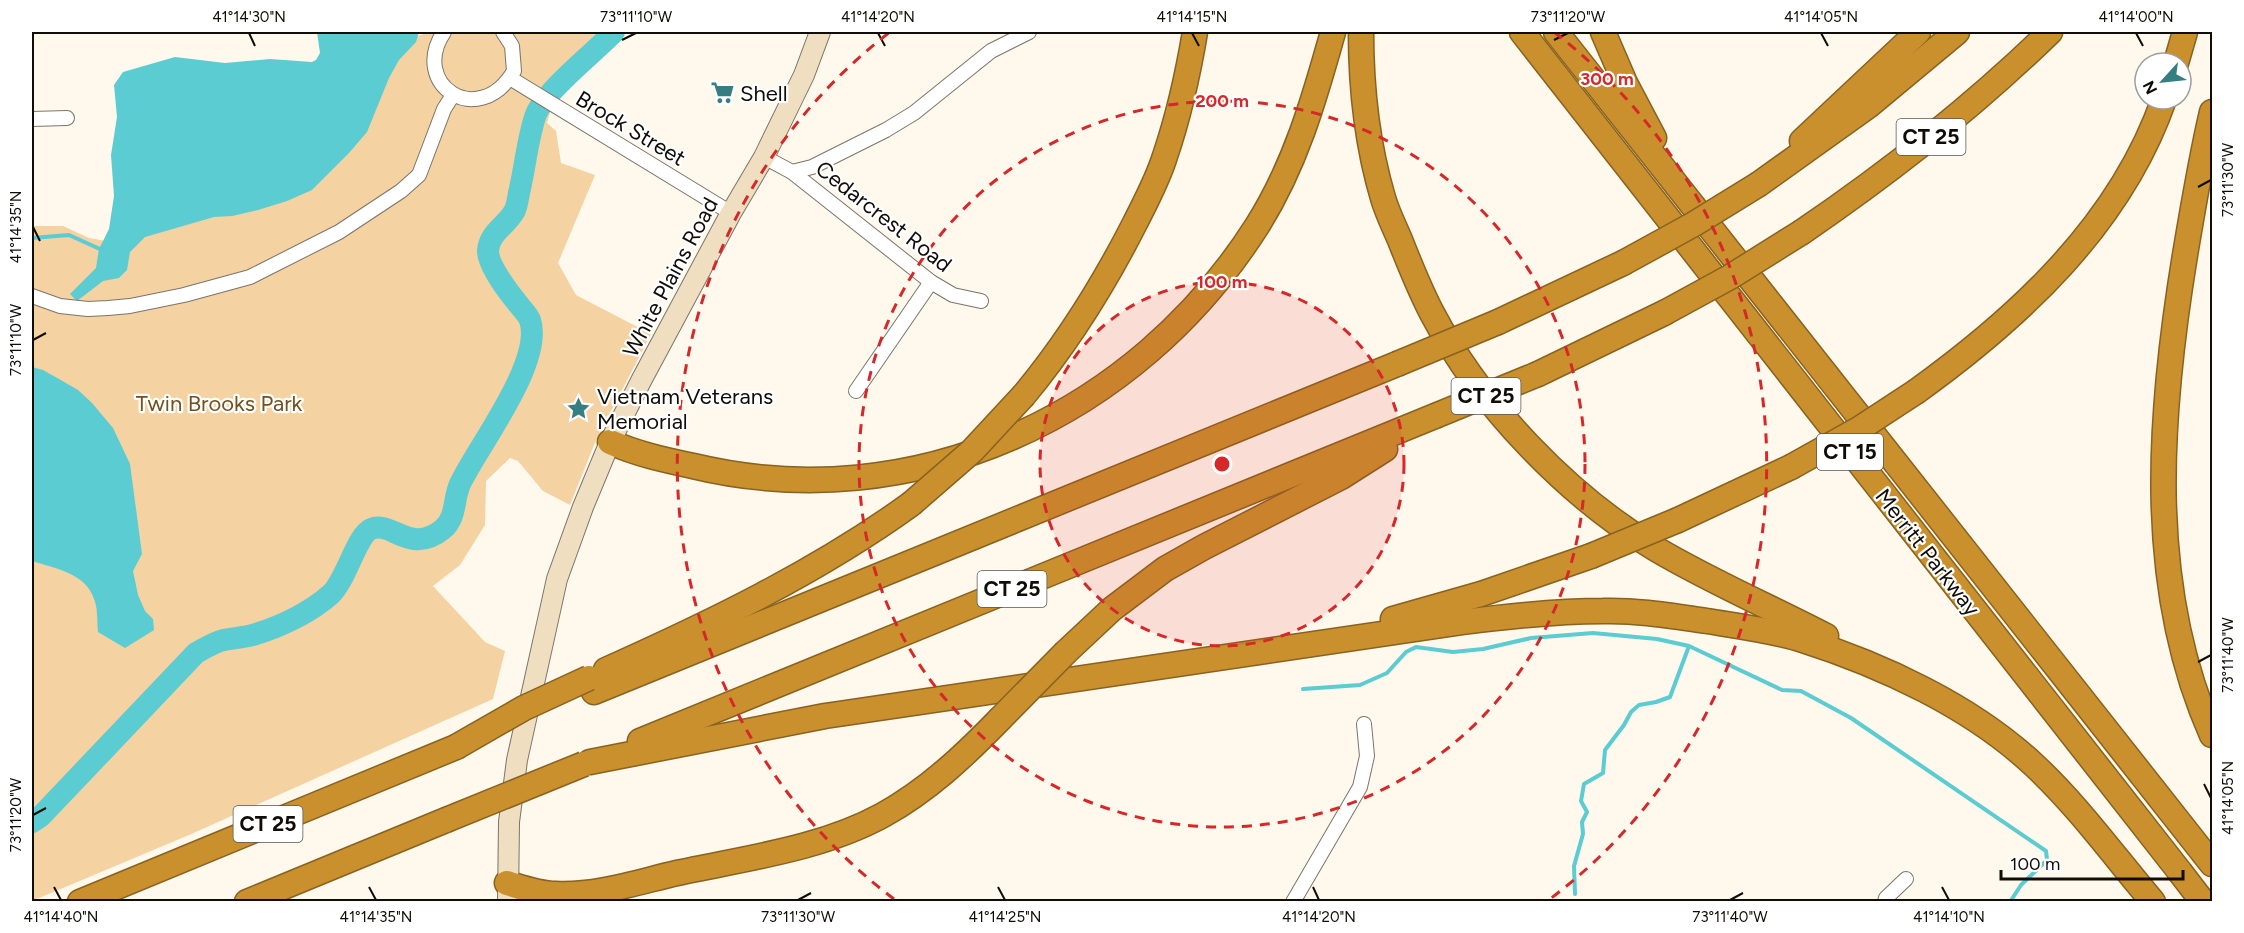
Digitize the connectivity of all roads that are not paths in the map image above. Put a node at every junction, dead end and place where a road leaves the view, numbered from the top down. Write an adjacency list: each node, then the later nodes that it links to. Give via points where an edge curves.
1 (444, 32): 17 (street, via 433,57 435,71)
2 (503, 32): 16 (street, via 512,46 514,71)
3 (1029, 32): 23 (street, via 991,51 905,119 812,167)
4 (1195, 32): 34 (highway, bridge, via 1180,109 1146,201 1088,307 1024,395 972,451 911,504 856,542)
5 (1333, 32): 32 (highway, via 1295,154 1243,247 1209,292 1166,336 1073,406 1008,439 961,457 886,475 836,481 724,474)
6 (1361, 32): 35 (highway, via 1366,118 1383,199 1433,316 1465,367 1507,420 1554,472 1656,549)
7 (1522, 32): 51 (highway, Merritt Parkway / CT 15, bridge)
8 (1556, 32): 25 (highway, Merritt Parkway / CT 15)
9 (1603, 32): 25 (highway, via 1625,83)
10 (1918, 32): 24 (highway)
11 (1957, 32): 24 (highway, CT 25, via 1868,106)
12 (2050, 32): 31 (highway, CT 25, bridge, via 1939,131 1877,179 1730,277 1664,314 1538,374)
13 (2185, 32): 15 (highway)
14 (818, 38): 22 (main road, White Plains Road)
15 (2179, 51)
16 (510, 78): 17 (street, via 487,98); 26 (street, Brock Street)
17 (453, 95): 28 (street, via 419,175 339,232 250,277 184,295 108,308 60,306)
18 (2159, 111): 33 (highway, bridge, via 2130,175 2106,212 2042,287 1969,351 1859,429 1678,520 1515,583 1324,636)
19 (2212, 112): 37 (highway, via 2177,302 2166,406 2164,506 2170,588 2184,658)
20 (67, 118): 21 (street)
21 (32, 119)
22 (764, 157): 23 (street, Cedarcrest Road); 26 (main road, White Plains Road)
23 (792, 172): 27 (street, Cedarcrest Road)
24 (1759, 184): 34 (highway, CT 25, bridge, via 1623,263 1498,322)
25 (1684, 193): 39 (highway, Merritt Parkway / CT 15)
26 (731, 213): 32 (main road, White Plains Road)
27 (931, 282): 29 (street, Cedarcrest Road, via 953,295); 30 (street)
28 (32, 296)
29 (981, 301)
30 (856, 391)
31 (1434, 416): 38 (highway, CT 25); 41 (highway, bridge, via 1341,477 1165,569 1112,609 936,779 900,805 861,825 799,846)
32 (610, 442): 42 (main road, White Plains Road, via 557,579 538,660 517,760 509,822)
33 (1206, 660): 35 (highway, via 1495,618 1605,610 1662,614 1799,639); 38 (highway, via 825,716)
34 (591, 685): 45 (highway, CT 25, bridge, via 456,747)
35 (1939, 697): 44 (highway, via 2034,764)
36 (1364, 724): 48 (street, via 1367,756 1360,787)
37 (2212, 735)
38 (587, 763): 46 (highway, CT 25, bridge)
39 (2210, 860)
40 (1906, 879): 49 (street)
41 (604, 889): 42 (highway, via 555,894); 47 (highway)
42 (508, 892)
43 (2212, 892): 50 (main road)
44 (2148, 896)
45 (80, 902)
46 (248, 902)
47 (566, 902)
48 (1293, 902)
49 (1885, 902)
50 (2197, 902)
51 (2203, 902)

